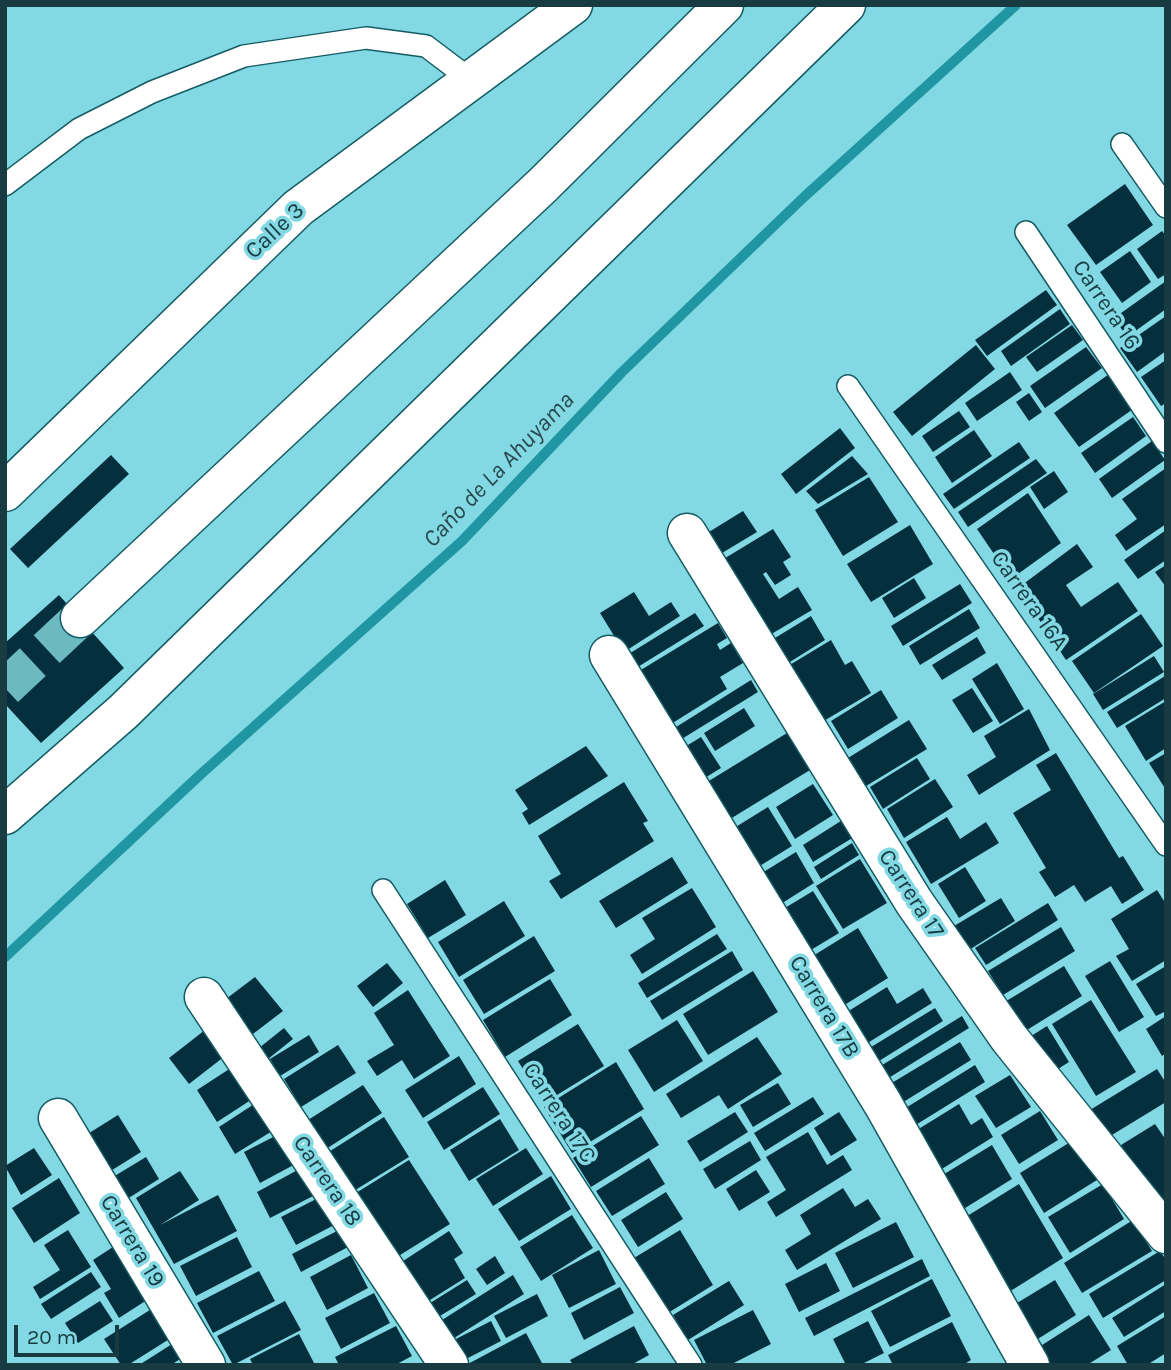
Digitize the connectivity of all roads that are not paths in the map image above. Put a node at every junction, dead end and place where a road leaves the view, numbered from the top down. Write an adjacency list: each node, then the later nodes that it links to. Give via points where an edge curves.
1 (573, 5): 4 (street, Calle 3)
2 (724, 5): 13 (street, via 543,185)
3 (846, 5): 15 (street, via 123,712)
4 (471, 80): 6 (lane, via 426,46 366,38 244,56 152,92 79,129); 11 (street, Calle 3, via 298,208)
5 (1122, 144): 7 (lane)
6 (5, 186)
7 (1166, 207)
8 (1026, 232): 10 (lane, Carrera 16)
9 (848, 386): 16 (lane, Carrera 16A)
10 (1166, 442)
11 (5, 492)
12 (687, 533): 20 (street, Carrera 17, via 914,902 1009,1038)
13 (79, 618)
14 (609, 655): 24 (street, Carrera 17B, via 883,1104)
15 (5, 815)
16 (1166, 845)
17 (383, 890): 21 (lane, Carrera 17C)
18 (204, 997): 23 (street, Carrera 18)
19 (58, 1118): 22 (street, Carrera 19)
20 (1165, 1233)
21 (684, 1362)
22 (206, 1365)
23 (449, 1365)
24 (1030, 1365)

